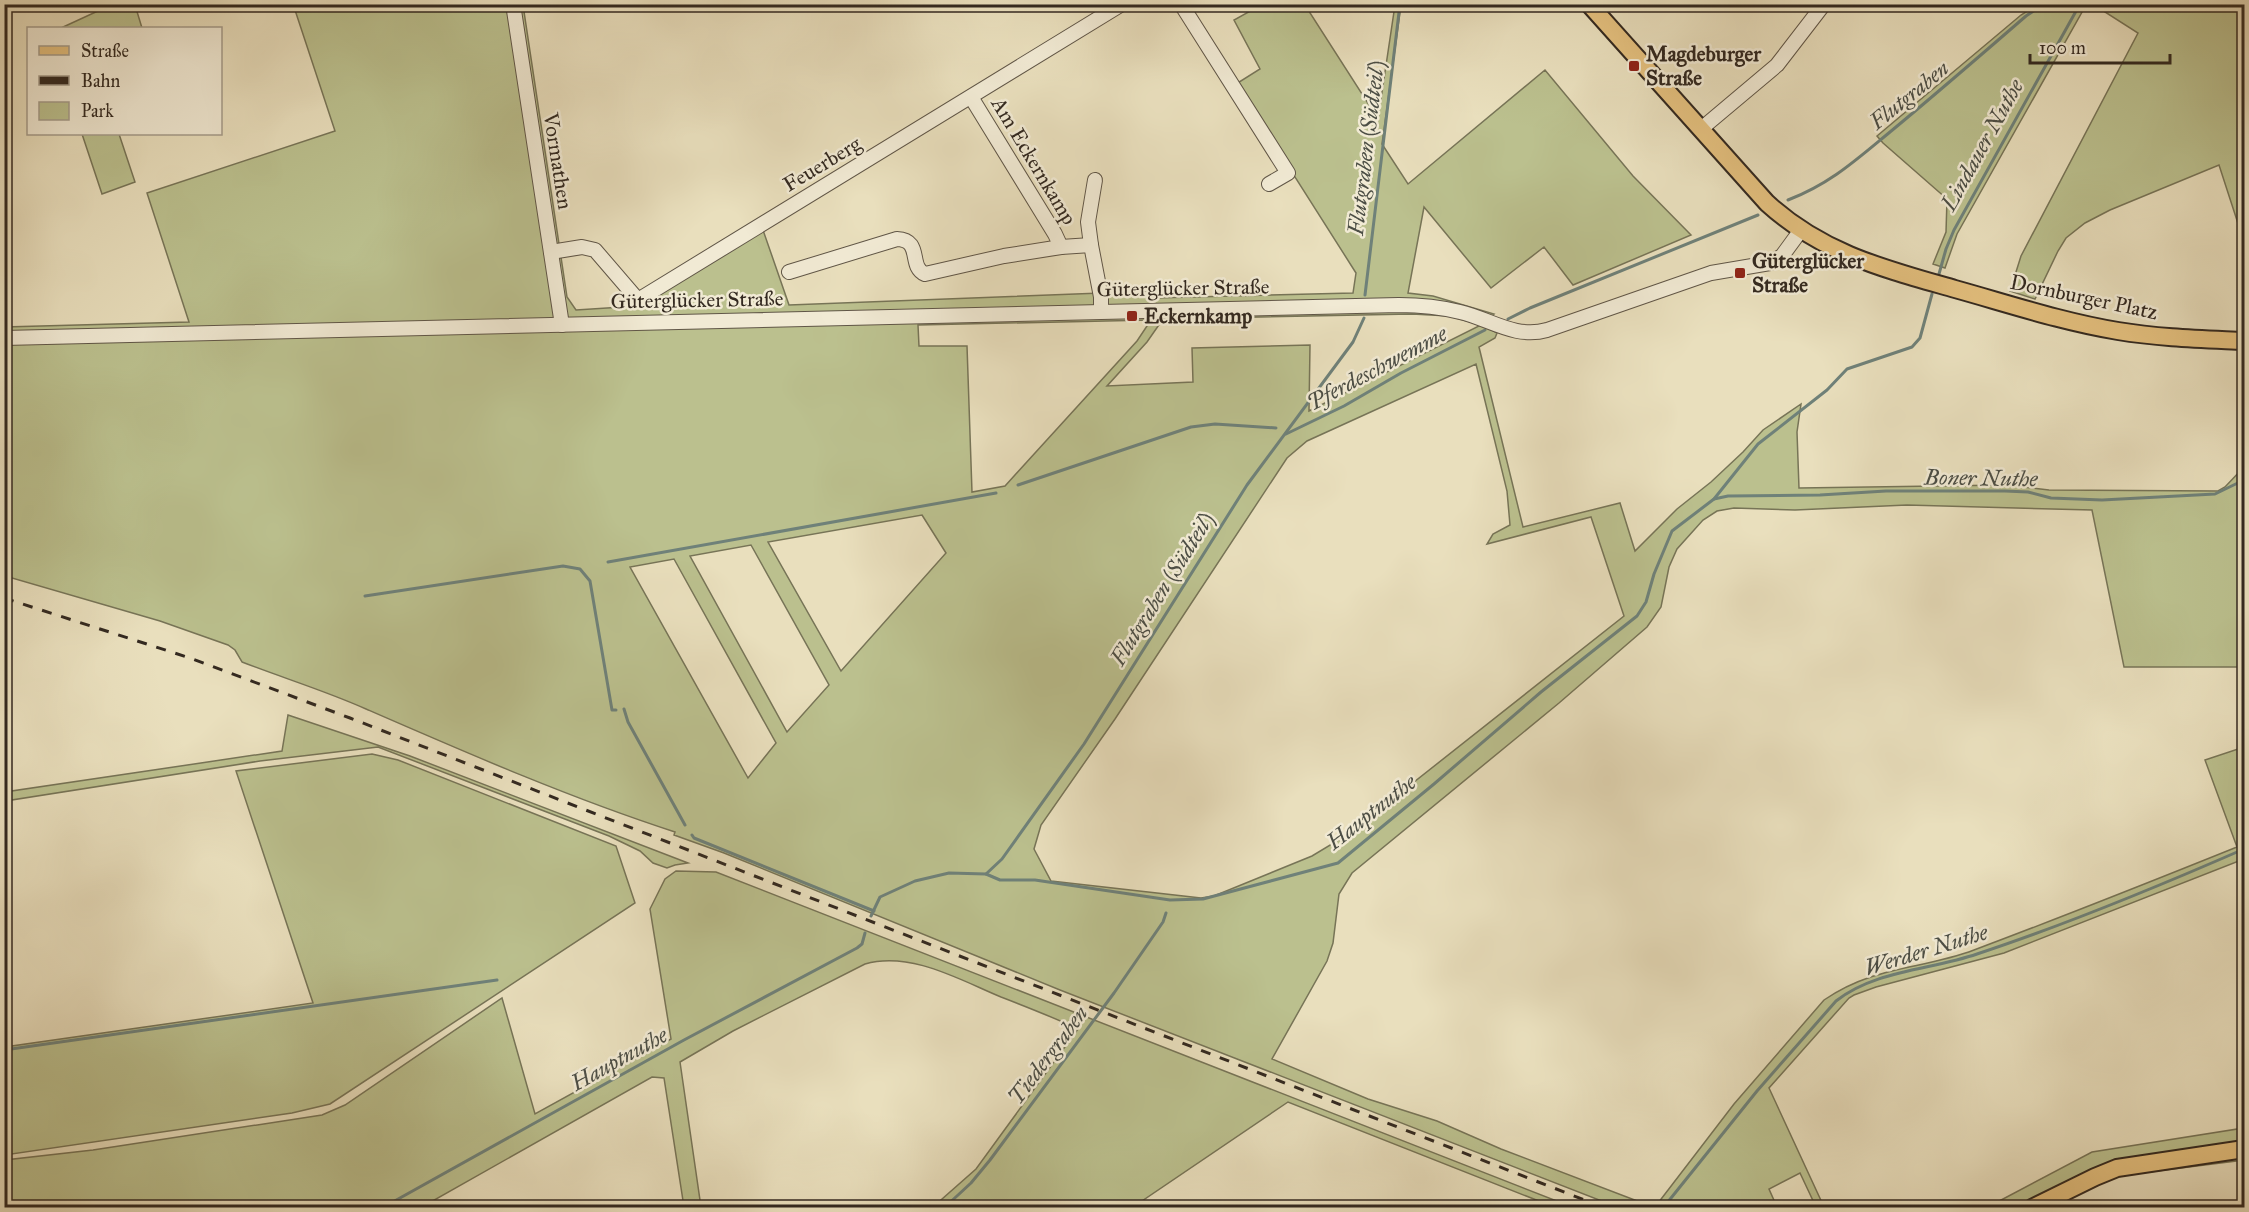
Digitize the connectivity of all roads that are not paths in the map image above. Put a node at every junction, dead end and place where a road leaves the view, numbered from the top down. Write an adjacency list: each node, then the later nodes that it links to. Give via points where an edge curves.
1 (513, 4): 13 (street, Vormathen)
2 (1122, 4): 6 (street, Feuerberg)
3 (1180, 4): 9 (street, via 1288,173)
4 (1589, 4): 7 (main road)
5 (1824, 4): 7 (street, via 1777,65)
6 (971, 98): 12 (street, Am Eckernkamp); 13 (street, Feuerberg, via 638,300 595,250 582,247)
7 (1701, 129): 10 (main road, via 1773,208)
8 (1095, 180): 11 (street, Am Eckernkamp, via 1088,222)
9 (1269, 184)
10 (1802, 230): 15 (street, Güterglücker Straße, via 1782,256 1770,263 1711,273 1537,333 1523,333 1431,307 1399,305); 18 (main road, Dornburger Platz, via 1857,260 2059,318 2171,338)
11 (1091, 245): 12 (street, Am Eckernkamp); 15 (street, Am Eckernkamp)
12 (1061, 247): 14 (street, Am Eckernkamp, via 925,274 918,268 912,245 897,239)
13 (551, 252): 16 (street, Vormathen)
14 (789, 272)
15 (1101, 311): 16 (street, Güterglücker Straße)
16 (562, 325): 17 (street, Güterglücker Straße)
17 (4, 338)
18 (2244, 341)
19 (2244, 1149): 20 (main road, via 2117,1168)
20 (2032, 1208)

